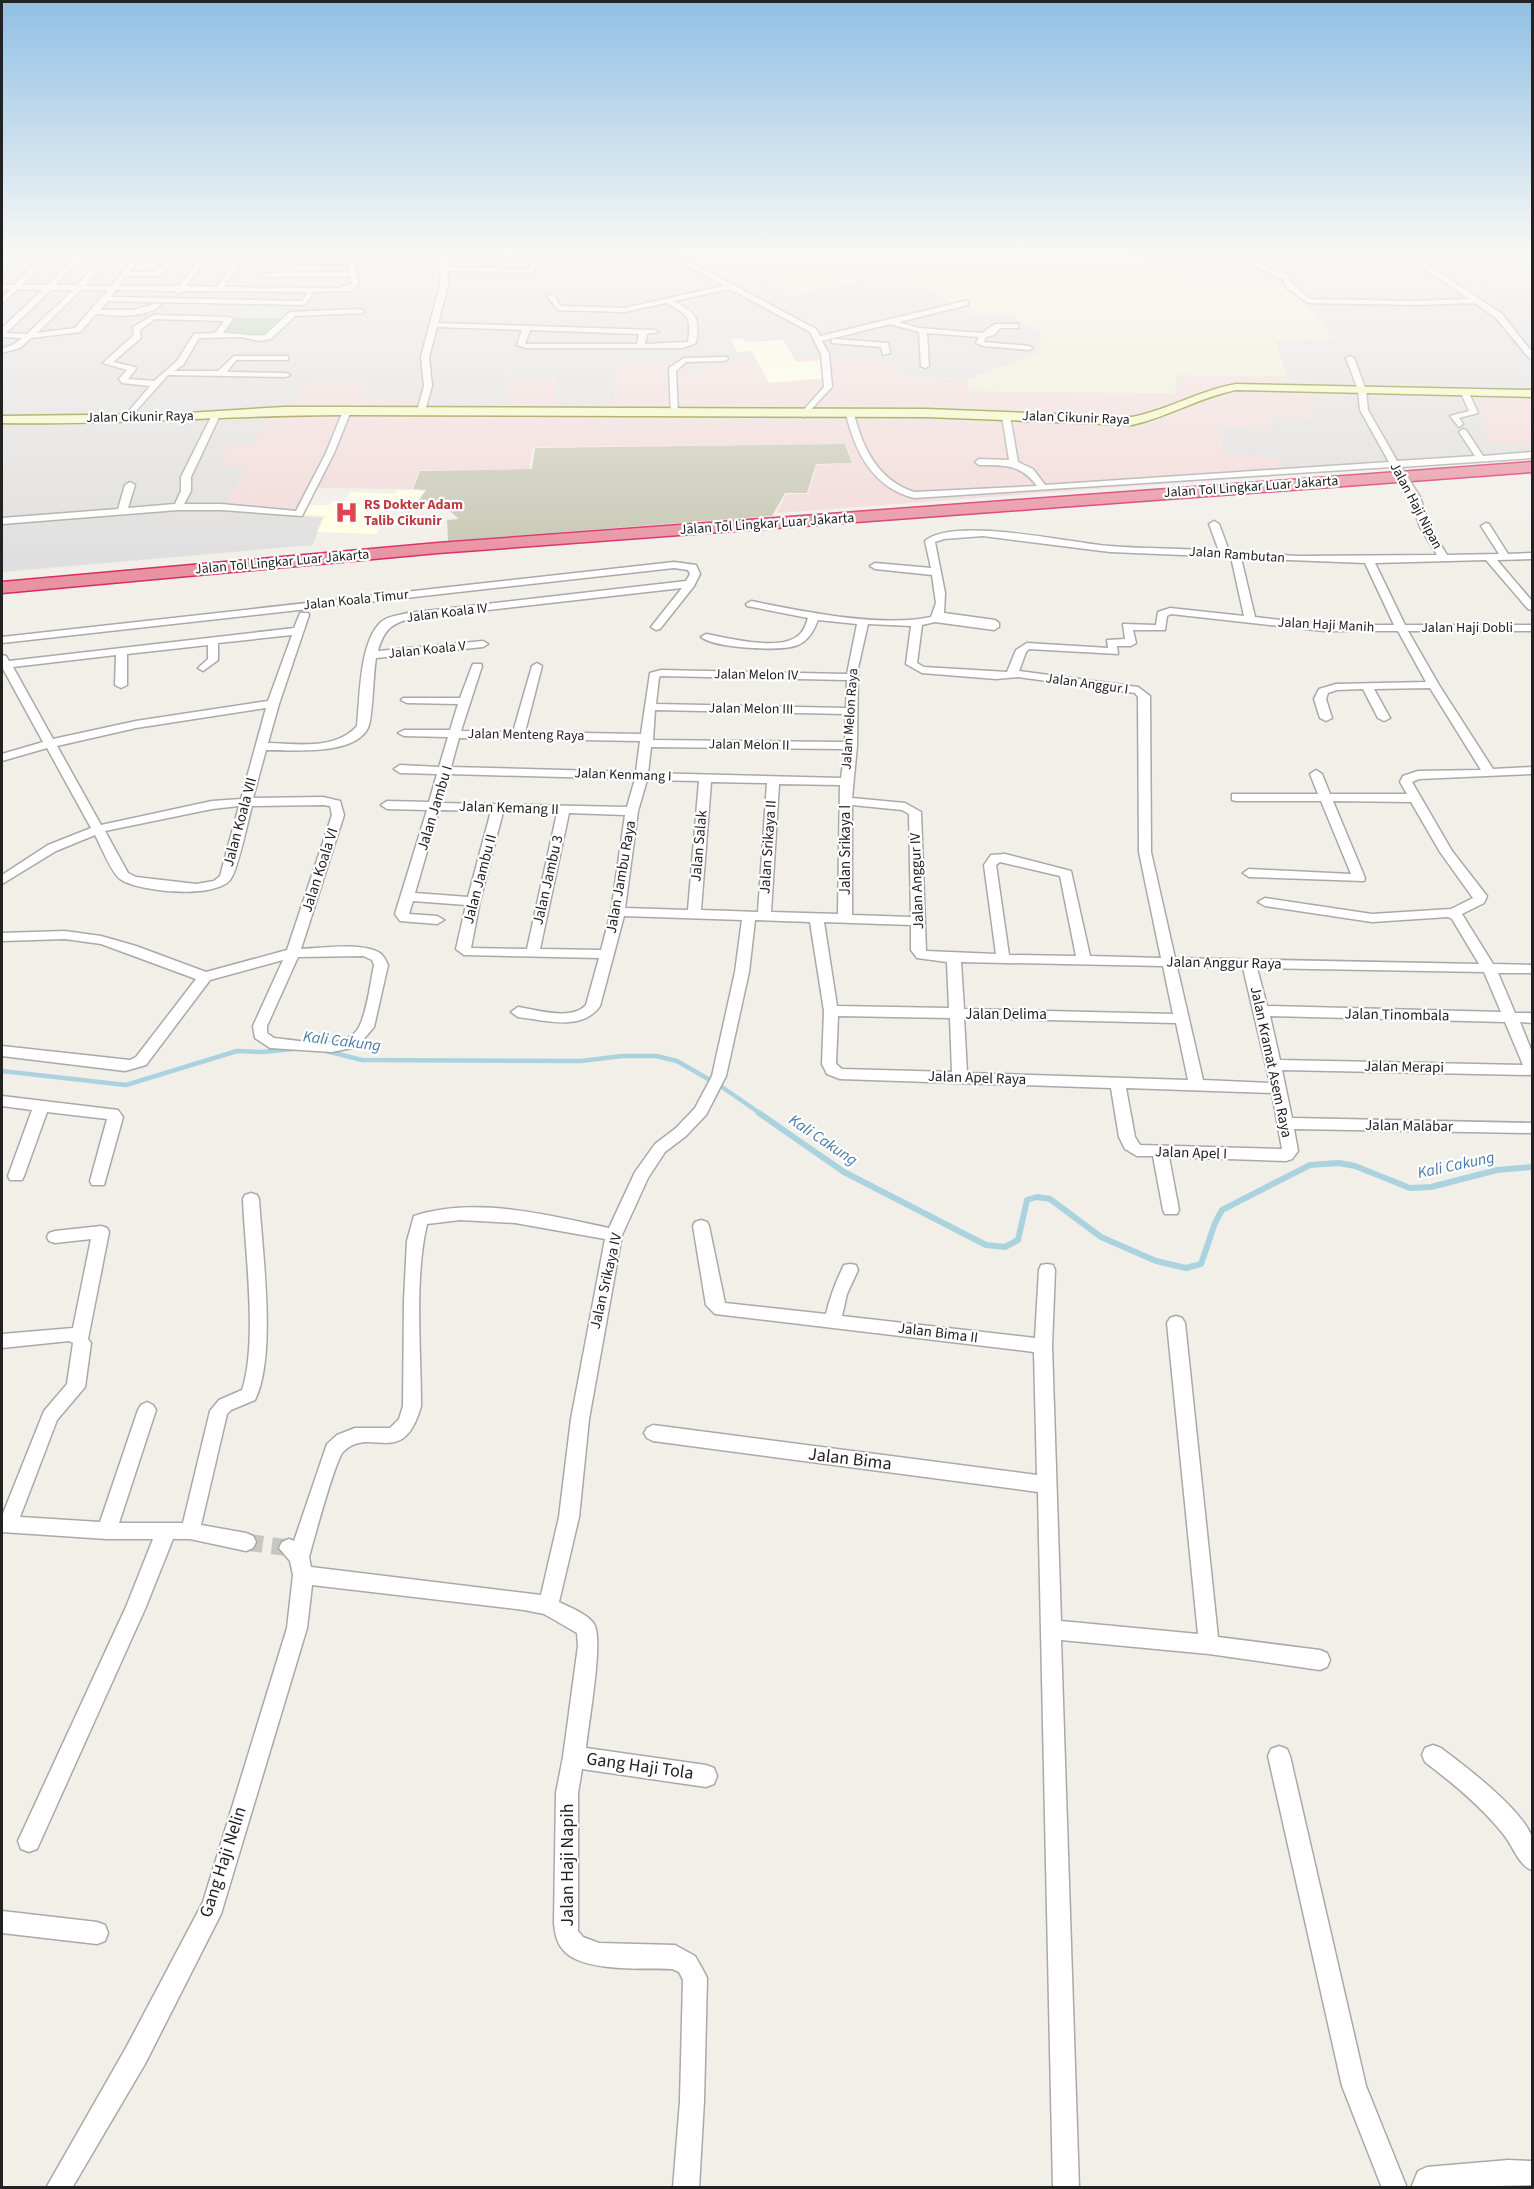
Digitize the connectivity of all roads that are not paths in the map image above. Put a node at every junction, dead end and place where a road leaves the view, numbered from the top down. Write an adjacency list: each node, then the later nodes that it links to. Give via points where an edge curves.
1 (115, 356): 13 (street, via 107,363 132,369 125,381)
2 (184, 356): 10 (street)
3 (425, 356): 18 (street, via 428,386)
4 (825, 356): 20 (street, via 828,387)
5 (924, 356): 9 (street)
6 (285, 358): 11 (street, via 237,357)
7 (724, 358): 19 (street, via 684,360 672,370)
8 (1350, 358): 14 (street, Jalan Haji Nipan)
9 (925, 366)
10 (166, 373): 11 (street); 13 (street)
11 (221, 373): 12 (street)
12 (286, 375)
13 (156, 384): 24 (street)
14 (1362, 390): 15 (street, Jalan Cikunir Raya); 23 (street, Jalan Cikunir Raya, via 1230,388 1154,416 1132,420); 30 (street, Jalan Haji Nipan, via 1364,410)
15 (1464, 391): 16 (street, Jalan Cikunir Raya); 27 (street, via 1474,412 1454,416)
16 (1533, 393)
17 (347, 411): 18 (street, Jalan Cikunir Raya); 22 (street, Jalan Cikunir Raya); 35 (street, via 299,514)
18 (421, 411): 19 (street, Jalan Cikunir Raya)
19 (674, 413): 20 (street, Jalan Cikunir Raya)
20 (804, 414): 21 (street, Jalan Cikunir Raya)
21 (850, 414): 23 (street, Jalan Cikunir Raya); 34 (street, via 868,466 907,494)
22 (216, 416): 24 (street, Jalan Cikunir Raya); 35 (street, via 186,477 186,492)
23 (1006, 416): 29 (street)
24 (127, 418): 25 (street, Jalan Cikunir Raya)
25 (2, 420)
26 (1533, 455): 27 (street)
27 (1480, 459): 30 (street)
28 (980, 462): 29 (street)
29 (1014, 464): 34 (street, via 1031,470)
30 (1396, 467): 34 (street); 44 (street, Jalan Haji Nipan, bridge)
31 (1533, 467): 50 (highway, Jalan Tol Lingkar Luar Jakarta, via 438,548)
32 (1533, 481): 51 (highway, Jalan Tol Lingkar Luar Jakarta, via 356,565)
33 (130, 485): 36 (street)
34 (1043, 488)
35 (178, 507): 36 (street)
36 (122, 512): 37 (street)
37 (2, 520)
38 (1214, 524): 40 (street)
39 (1486, 526): 42 (street)
40 (1230, 554): 45 (street, Jalan Rambutan); 47 (street, Jalan Rambutan, via 1110,549 988,533 942,536 930,541); 57 (street)
41 (1488, 556): 42 (street, Jalan Rambutan); 44 (street, Jalan Rambutan); 53 (street)
42 (1505, 556): 43 (street, Jalan Rambutan)
43 (1533, 556)
44 (1443, 557): 45 (street, Jalan Rambutan)
45 (1369, 560): 61 (street)
46 (875, 566): 47 (street)
47 (937, 572): 59 (street, via 937,617)
48 (510, 583): 49 (street, Jalan Koala Timur, via 684,565 692,567 695,574); 54 (street); 65 (street, Jalan Koala Timur)
49 (690, 584): 54 (street, Jalan Koala IV); 60 (street)
50 (2, 588)
51 (2, 599)
52 (751, 604): 56 (street)
53 (1533, 607)
54 (519, 608): 69 (street, Jalan Koala IV, via 392,620 383,626)
55 (304, 615): 63 (street, Jalan Koala VII)
56 (814, 616): 58 (street); 64 (street, via 802,639 791,644 745,644)
57 (1250, 619): 61 (street, Jalan Haji Manih, via 1324,628); 75 (street, Jalan Haji Manih, via 1165,611 1161,628 1127,626 1131,643 1111,642 1114,652 1023,648)
58 (863, 621): 59 (street); 76 (street, Jalan Melon Raya)
59 (917, 623): 75 (street, Jalan Anggur I, via 911,664 922,670)
60 (656, 627)
61 (1402, 628): 62 (street, Jalan Haji Dobli); 78 (street)
62 (1533, 628)
63 (298, 631): 66 (street); 82 (street, Jalan Koala VII)
64 (706, 637)
65 (2, 640)
66 (213, 640): 68 (street); 73 (street, via 213,660)
67 (483, 644): 69 (street, Jalan Koala V)
68 (122, 651): 70 (street); 77 (street)
69 (371, 655): 93 (street, Jalan Koala IV, via 363,727 357,736 330,745)
70 (4, 662): 91 (street)
71 (477, 666): 81 (street, Jalan Jambu I)
72 (537, 666): 89 (street)
73 (203, 668)
74 (661, 673): 76 (street, Jalan Melon IV); 83 (street, Jalan Jambu Raya, via 654,675)
75 (1012, 674): 137 (street, Jalan Anggur I, via 1137,690 1144,696 1145,852)
76 (852, 677): 84 (street, Jalan Melon Raya)
77 (121, 685)
78 (1433, 685): 79 (street); 98 (street)
79 (1367, 686): 85 (street, via 1323,691 1320,699); 86 (street)
80 (407, 700): 81 (street)
81 (464, 701): 88 (street, Jalan Jambu I)
82 (273, 704): 91 (street, via 165,718); 93 (street, Jalan Koala VII)
83 (651, 707): 84 (street, Jalan Melon III); 90 (street, Jalan Jambu Raya)
84 (850, 711): 92 (street, Jalan Melon Raya)
85 (1326, 718)
86 (1384, 718)
87 (404, 733): 88 (street, Jalan Menteng Raya)
88 (456, 734): 89 (street, Jalan Menteng Raya); 97 (street, Jalan Jambu I)
89 (518, 735): 90 (street, Jalan Menteng Raya)
90 (647, 740): 92 (street, Jalan Melon II); 100 (street, Jalan Jambu Raya)
91 (48, 743): 94 (street); 114 (street)
92 (850, 746): 103 (street, Jalan Melon Raya)
93 (261, 747): 108 (street, Jalan Koala VII)
94 (2, 758)
95 (400, 770): 97 (street, Jalan Kenmang I)
96 (1533, 770): 98 (street)
97 (446, 771): 100 (street, Jalan Kenmang I); 110 (street, Jalan Jambu I)
98 (1489, 772): 106 (street, via 1412,776 1406,782)
99 (1316, 774): 105 (street)
100 (642, 775): 101 (street, Jalan Kenmang I); 113 (street, Jalan Jambu Raya)
101 (705, 777): 102 (street, Jalan Kenmang I); 121 (street, Jalan Salak)
102 (773, 780): 103 (street, Jalan Kenmang I); 124 (street, Jalan Srikaya II)
103 (846, 782): 107 (street, Jalan Srikaya I)
104 (1236, 797): 105 (street)
105 (1324, 797): 106 (street); 115 (street, via 1359,878)
106 (1414, 798): 122 (street, via 1446,852 1480,896)
107 (845, 801): 126 (street, Jalan Srikaya I); 128 (street, Jalan Anggur IV, via 906,807 915,812)
108 (245, 802): 114 (street, via 182,810); 114 (street, Jalan Koala VII, via 226,877 222,884 208,888 127,878); 132 (street, Jalan Koala VI, via 306,800 336,804 338,815)
109 (387, 805): 110 (street, Jalan Kemang II)
110 (435, 806): 111 (street, Jalan Kemang II); 117 (street, Jalan Jambu I)
111 (498, 808): 112 (street, Jalan Kemang II); 118 (street, Jalan Jambu II)
112 (564, 809): 113 (street, Jalan Kemang II); 131 (street, Jalan Jambu 3)
113 (632, 811): 120 (street, Jalan Jambu Raya)
114 (99, 830): 116 (street, via 52,848)
115 (1249, 873)
116 (2, 880)
117 (408, 897): 118 (street); 127 (street, Jalan Jambu I, via 402,914 405,918)
118 (473, 901): 131 (street, Jalan Jambu II, via 463,950)
119 (1264, 902): 122 (street, via 1372,918)
120 (618, 912): 121 (street); 133 (street, Jalan Jambu Raya)
121 (694, 914): 123 (street)
122 (1452, 914): 139 (street)
123 (749, 915): 124 (street); 167 (street, Jalan Srikaya IV, via 742,972 719,1076 709,1099 681,1132 660,1148 641,1176)
124 (764, 915): 125 (street)
125 (816, 917): 126 (street); 142 (street, Jalan Apel Raya)
126 (845, 918): 128 (street)
127 (437, 920)
128 (919, 921): 130 (street, Jalan Anggur IV)
129 (2, 937): 141 (street, via 86,937 120,945)
130 (918, 950): 134 (street, Jalan Anggur Raya, via 922,956)
131 (532, 951): 133 (street)
132 (292, 953): 132 (street, via 260,1026 261,1035 270,1044 352,1044 367,1027 381,965 377,957 364,952); 141 (street)
133 (606, 954): 144 (street, Jalan Jambu Raya, via 589,1012 579,1017)
134 (954, 958): 135 (street, Jalan Anggur Raya); 145 (street)
135 (1003, 958): 136 (street, Jalan Anggur Raya); 136 (street, via 990,865 996,858 1066,874)
136 (1084, 960): 137 (street, Jalan Anggur Raya)
137 (1170, 962): 138 (street, Jalan Anggur Raya); 148 (street, Jalan Anggur I)
138 (1249, 964): 139 (street, Jalan Anggur Raya); 143 (street, Jalan Kramat Asem Raya)
139 (1490, 968): 140 (street, Jalan Anggur Raya); 146 (street)
140 (1533, 969)
141 (205, 977): 149 (street, via 141,1061 133,1065)
142 (831, 1011): 145 (street, Jalan Delima); 152 (street, Jalan Apel Raya, via 832,1070 840,1074)
143 (1262, 1011): 146 (street, Jalan Tinombala); 150 (street, Jalan Kramat Asem Raya)
144 (518, 1012)
145 (956, 1014): 148 (street, Jalan Delima); 152 (street)
146 (1512, 1017): 147 (street, Jalan Tinombala); 151 (street)
147 (1533, 1018)
148 (1182, 1019): 154 (street, Jalan Anggur I)
149 (2, 1051)
150 (1275, 1065): 151 (street, Jalan Merapi); 155 (street, Jalan Kramat Asem Raya)
151 (1533, 1069)
152 (960, 1078): 153 (street, Jalan Apel Raya)
153 (1117, 1082): 154 (street, Jalan Apel Raya); 160 (street, Jalan Apel I, via 1130,1145 1137,1150)
154 (1196, 1084): 155 (street, Jalan Apel Raya)
155 (1278, 1088): 158 (street, Jalan Kramat Asem Raya)
156 (2, 1101): 157 (street)
157 (41, 1106): 162 (street); 163 (street, via 113,1114)
158 (1286, 1123): 159 (street, Jalan Malabar); 161 (street, Jalan Kramat Asem Raya, via 1290,1151)
159 (1533, 1128)
160 (1160, 1152): 161 (street, Jalan Apel I); 165 (street)
161 (1281, 1156)
162 (16, 1176)
163 (98, 1181)
164 (251, 1199): 181 (street, via 258,1339 255,1379 249,1395 219,1411)
165 (1171, 1210)
166 (701, 1226): 171 (street, Jalan Bima II, via 715,1305 730,1312)
167 (614, 1234): 184 (street, Gang Haji Nelin, via 497,1216 448,1215 420,1220 412,1300 410,1422 393,1434 340,1440 333,1450); 185 (street, Jalan Srikaya IV, via 580,1419 568,1517)
168 (56, 1237): 173 (street, via 101,1232)
169 (850, 1270): 171 (street)
170 (1047, 1270): 175 (street)
171 (833, 1320): 175 (street, Jalan Bima II)
172 (1176, 1323): 187 (street)
173 (81, 1338): 174 (street, via 69,1334); 179 (street, via 76,1387 50,1416)
174 (2, 1341)
175 (1043, 1346): 178 (street)
176 (147, 1410): 180 (street)
177 (653, 1433): 178 (street, Jalan Bima)
178 (1048, 1485): 186 (street)
179 (5, 1524): 180 (street)
180 (107, 1531): 182 (street)
181 (190, 1531): 182 (street); 183 (street)
182 (166, 1532): 193 (street)
183 (246, 1542)
184 (297, 1560): 185 (street); 198 (street, Gang Haji Nelin, via 297,1628 213,1906 136,2055)
185 (548, 1606): 190 (street, Jalan Haji Napih, via 586,1628 588,1646)
186 (1052, 1630): 187 (street); 200 (street)
187 (1209, 1645): 188 (street)
188 (1320, 1659)
189 (1433, 1755): 194 (street, via 1505,1817 1524,1840)
190 (574, 1756): 192 (street, Gang Haji Tola); 199 (street, Jalan Haji Napih, via 567,1793 567,1936 575,1946 599,1955 675,1957 687,1964 695,1978)
191 (1279, 1756): 201 (street, via 1354,2086)
192 (706, 1776)
193 (29, 1841)
194 (1533, 1859)
195 (2, 1922): 196 (street)
196 (98, 1933)
197 (1533, 2173): 202 (street, via 1427,2180)
198 (58, 2187)
199 (686, 2187)
200 (1066, 2187)
201 (1395, 2187)
202 (1423, 2187)

